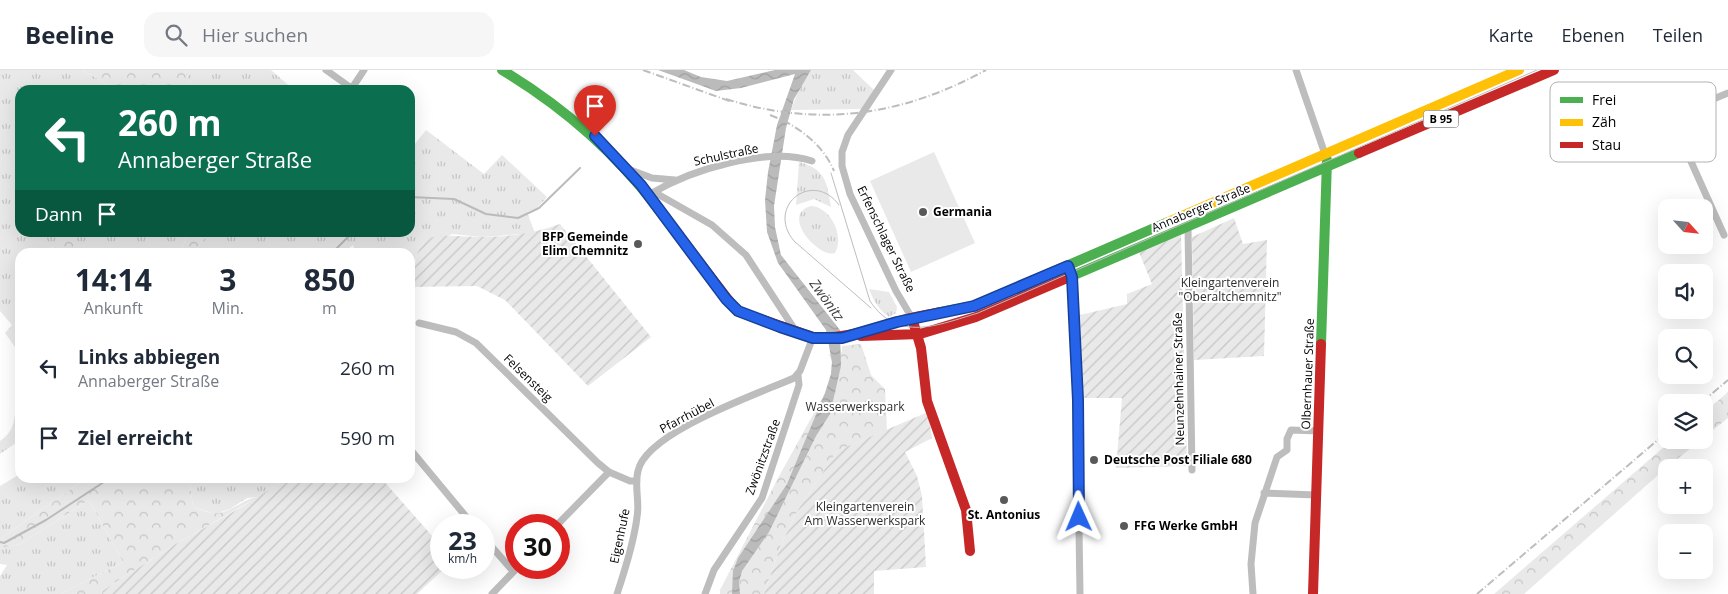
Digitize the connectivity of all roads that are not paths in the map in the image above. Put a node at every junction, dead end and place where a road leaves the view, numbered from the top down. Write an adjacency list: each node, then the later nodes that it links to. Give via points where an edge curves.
1 (326, 70): 8 (street)
2 (364, 70): 9 (street)
3 (502, 70): 15 (main road, Annaberger Straße / B 95, via 540,92 576,119)
4 (892, 70): 22 (street, Erfenschlager Straße, via 848,135 842,152 842,166 850,194)
5 (1296, 70): 13 (street)
6 (1518, 70): 13 (main road, Annaberger Straße / B 95)
7 (1554, 70): 13 (main road, Annaberger Straße / B 95)
8 (347, 85)
9 (355, 85)
10 (1728, 93): 11 (street)
11 (1716, 98)
12 (812, 161): 16 (street, Schulstraße, via 755,158)
13 (1326, 161): 18 (main road, Annaberger Straße / B 95); 20 (main road, Annaberger Straße / B 95); 29 (main road, Olbernhauer Straße)
14 (1691, 162): 19 (street)
15 (628, 169): 16 (street, Schulstraße, via 652,178); 17 (main road, Annaberger Straße / B 95)
16 (676, 180): 17 (street, Schulstraße)
17 (652, 193): 24 (street, via 712,225 746,255); 24 (main road, Annaberger Straße / B 95, via 720,292 738,311)
18 (1188, 228): 21 (main road, Annaberger Straße / B 95); 31 (street, Neunzehnhainer Straße)
19 (1724, 235)
20 (1068, 266): 21 (street); 22 (main road, Annaberger Straße / B 95, via 974,306)
21 (1072, 277): 25 (main road, Annaberger Straße / B 95, via 955,325); 45 (street, via 1078,400)
22 (912, 318): 25 (main road, Erfenschlager Straße); 26 (main road, Annaberger Straße / B 95)
23 (418, 323): 32 (street, Felsensteig, via 456,332 476,344)
24 (796, 332): 27 (main road, Annaberger Straße / B 95)
25 (920, 334): 26 (main road, Annaberger Straße / B 95); 39 (main road, Erfenschlager Straße, via 927,398 934,425 966,505)
26 (846, 337): 27 (main road, Annaberger Straße / B 95)
27 (813, 338): 28 (street)
28 (798, 375): 33 (street, Pfarrhübel, via 674,433 641,461); 44 (street, Zwönitzstraße, via 799,385 762,498 714,570)
29 (1319, 431): 34 (street, via 1291,430 1286,438 1287,450 1277,457); 35 (main road, Olbernhauer Straße)
30 (415, 455): 36 (street)
31 (1192, 470)
32 (609, 472): 33 (street); 37 (street)
33 (637, 481): 43 (street, Eigenhufe, via 637,517)
34 (1264, 493): 35 (street); 46 (street, via 1254,531)
35 (1316, 495): 47 (main road, Olbernhauer Straße)
36 (464, 514)
37 (568, 514)
38 (495, 549): 40 (street)
39 (970, 551)
40 (505, 559)
41 (506, 579): 42 (street)
42 (492, 594)
43 (617, 594)
44 (705, 594)
45 (1080, 594)
46 (1253, 594)
47 (1313, 594)

